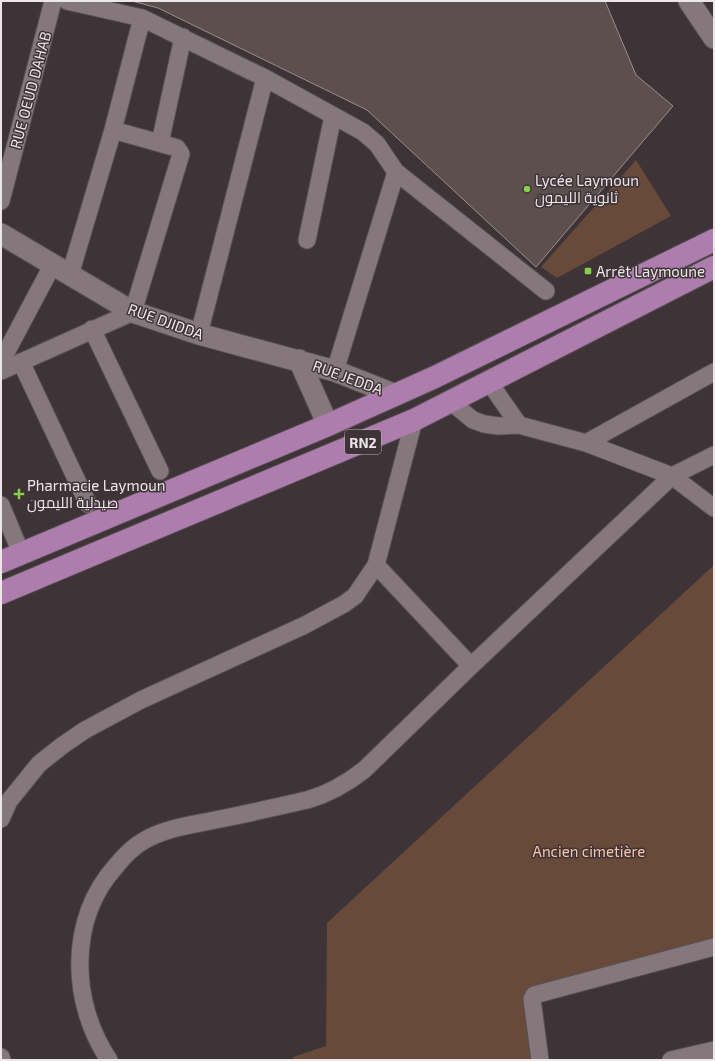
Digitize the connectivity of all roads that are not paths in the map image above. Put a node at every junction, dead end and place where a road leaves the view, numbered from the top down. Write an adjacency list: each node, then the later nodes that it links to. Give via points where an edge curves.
1 (53, 1): 12 (street, RUE OEUD DAHAB)
2 (67, 1): 4 (street)
3 (689, 1): 6 (street)
4 (142, 18): 5 (street); 9 (street)
5 (183, 38): 7 (street); 10 (street)
6 (714, 38)
7 (265, 78): 8 (street); 22 (street)
8 (333, 116): 11 (street, via 363,132 377,144); 14 (street)
9 (113, 130): 10 (street); 18 (street)
10 (160, 143): 20 (street, via 177,148 181,154)
11 (396, 172): 19 (street); 27 (street)
12 (1, 201)
13 (3, 239): 16 (street, RUE DJIDDA)
14 (307, 240)
15 (714, 240): 30 (highway, RN2, via 486,354)
16 (53, 264): 18 (street, RUE DJIDDA); 24 (street)
17 (714, 267): 29 (highway, RN2)
18 (70, 275): 20 (street, RUE DJIDDA)
19 (546, 291)
20 (133, 312): 21 (street); 22 (street, RUE DJIDDA)
21 (92, 329): 25 (street); 37 (street)
22 (199, 334): 23 (street, RUE DJIDDA)
23 (299, 360): 27 (street, RUE JEDDA); 33 (street)
24 (1, 362)
25 (21, 362): 26 (street); 39 (street)
26 (1, 371)
27 (335, 371): 30 (street, RUE JEDDA)
28 (714, 372): 35 (street)
29 (489, 382): 31 (highway, RN2); 34 (street)
30 (396, 394): 33 (highway, RN2)
31 (450, 402): 32 (highway, RN2); 34 (street, via 473,420 484,424)
32 (414, 420): 44 (street); 45 (highway, RN2)
33 (328, 425): 42 (highway, RN2)
34 (519, 425): 35 (street)
35 (586, 443): 38 (street)
36 (714, 455): 38 (street)
37 (160, 470)
38 (672, 476): 41 (street); 46 (street)
39 (88, 504)
40 (1, 505): 42 (street)
41 (714, 508)
42 (21, 553): 43 (highway, RN2)
43 (1, 562)
44 (376, 565): 46 (street); 47 (street, via 355,596 344,604 305,625 141,700 85,730 39,764 9,801)
45 (1, 594)
46 (471, 666): 52 (street, via 364,770 336,790 300,802 170,829 145,840 126,854 107,876 94,900 82,928 79,961 83,996 92,1026)
47 (1, 819)
48 (714, 947): 53 (street, via 534,994 532,999)
49 (714, 1050): 54 (street)
50 (1, 1057): 51 (street)
51 (2, 1060)
52 (110, 1060)
53 (540, 1060)
54 (671, 1060)

